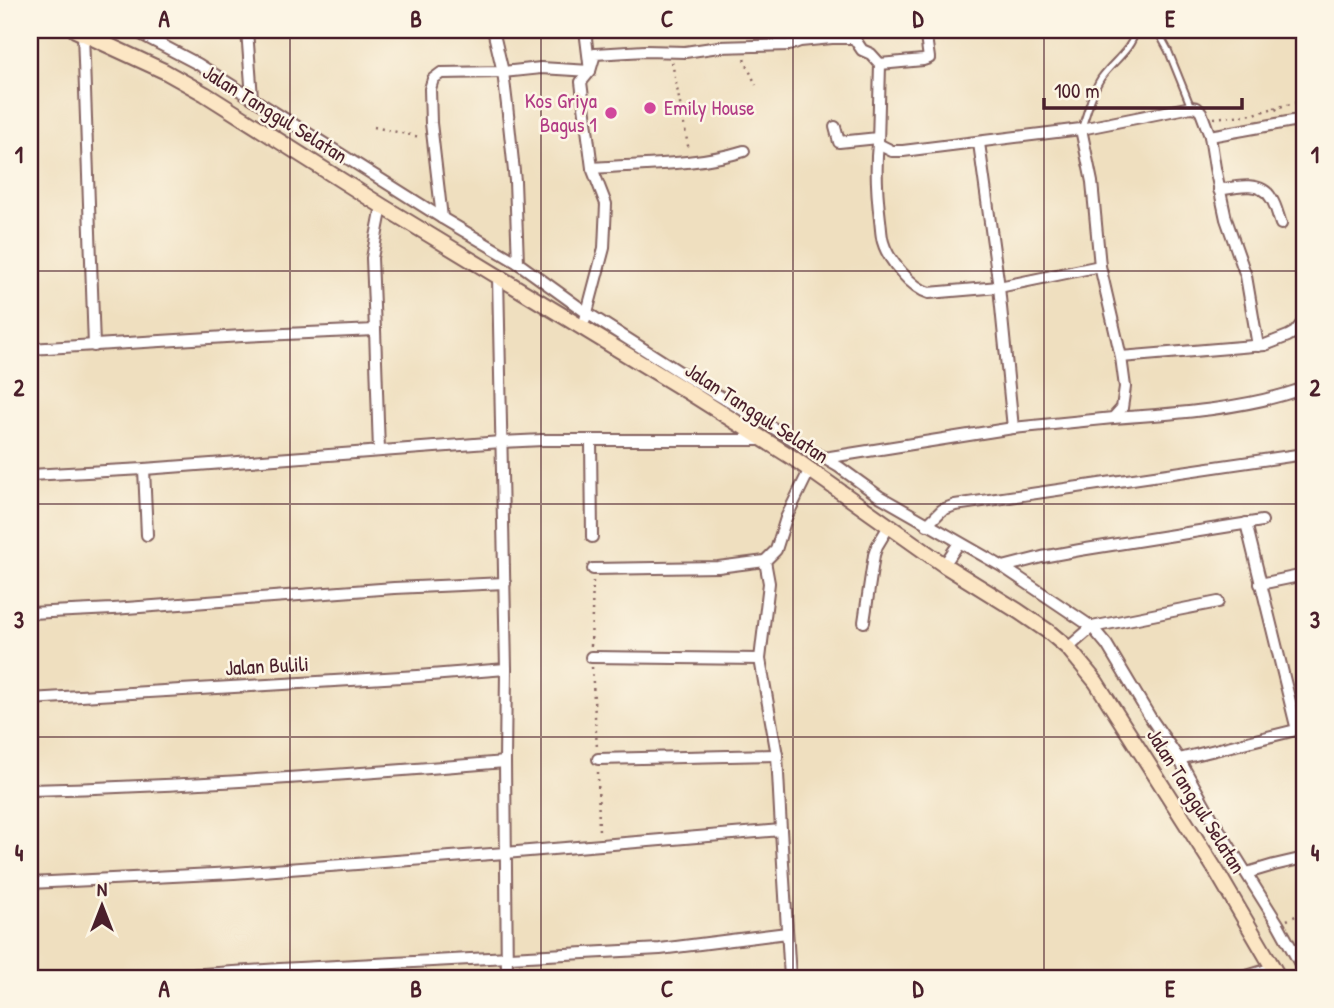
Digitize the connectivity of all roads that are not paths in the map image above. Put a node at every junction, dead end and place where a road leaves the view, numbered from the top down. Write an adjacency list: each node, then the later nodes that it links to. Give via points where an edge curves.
1 (132, 30): 12 (street, Jalan Tanggul Selatan)
2 (247, 30): 12 (street)
3 (492, 30): 11 (street)
4 (586, 30): 10 (street)
5 (925, 30): 9 (street, via 929,58)
6 (1136, 30): 16 (lane, via 1133,41 1095,90)
7 (1157, 30): 13 (lane)
8 (79, 32): 23 (street, Jalan Tanggul Selatan, via 205,94); 34 (street)
9 (880, 64): 10 (street, via 854,38 832,38 789,45 595,54); 18 (street)
10 (590, 71): 11 (street, via 541,68); 21 (street, via 581,82)
11 (503, 72): 24 (street, via 441,73 433,79 433,140); 26 (street)
12 (252, 98): 24 (street, Jalan Tanggul Selatan)
13 (1191, 107): 16 (street); 17 (street, via 1201,112)
14 (1300, 120): 17 (street)
15 (835, 127): 18 (street, via 839,142)
16 (1081, 129): 19 (street); 27 (street, via 1092,182)
17 (1210, 136): 22 (street)
18 (878, 141): 19 (street, via 892,151 903,152); 29 (street, via 877,201 883,243 902,274 920,291 929,293)
19 (979, 143): 29 (street)
20 (744, 151): 21 (street, via 691,162)
21 (592, 168): 30 (street, via 606,204 606,223)
22 (1219, 190): 25 (street, via 1247,185 1266,192); 35 (street, via 1246,276)
23 (382, 206): 28 (street, Jalan Tanggul Selatan); 33 (street, via 372,258)
24 (442, 218): 26 (street, Jalan Tanggul Selatan)
25 (1281, 224)
26 (518, 263): 30 (street, Jalan Tanggul Selatan)
27 (1100, 266): 29 (street); 37 (street)
28 (498, 276): 32 (street, Jalan Tanggul Selatan); 43 (street)
29 (999, 287): 40 (street)
30 (587, 313): 32 (street); 46 (street, Jalan Tanggul Selatan)
31 (1304, 321): 35 (street, via 1296,332)
32 (583, 329): 42 (street, Jalan Tanggul Selatan)
33 (375, 330): 34 (street); 44 (street)
34 (94, 346): 36 (street)
35 (1258, 346): 37 (street)
36 (30, 349)
37 (1121, 357): 39 (street, via 1124,401)
38 (1304, 388): 39 (street, via 1217,408)
39 (1114, 418): 40 (street)
40 (1013, 428): 46 (street)
41 (591, 440): 42 (street); 43 (street); 55 (street)
42 (765, 440): 48 (street, Jalan Tanggul Selatan)
43 (501, 442): 44 (street); 62 (street)
44 (379, 451): 47 (street)
45 (1304, 454): 52 (street, via 955,505)
46 (824, 458): 52 (street, Jalan Tanggul Selatan)
47 (144, 468): 49 (street); 54 (street)
48 (809, 471): 53 (street, Jalan Tanggul Selatan); 57 (street, via 776,550)
49 (30, 475)
50 (1262, 521): 51 (street)
51 (1246, 523): 59 (street); 63 (street)
52 (927, 524): 56 (street, Jalan Tanggul Selatan)
53 (889, 526): 58 (street, Jalan Tanggul Selatan); 66 (street, via 874,555)
54 (147, 535)
55 (592, 537)
56 (959, 543): 58 (street); 59 (street, Jalan Tanggul Selatan)
57 (765, 561): 60 (street, via 718,567); 70 (street, via 769,583)
58 (944, 565): 68 (street, Jalan Tanggul Selatan, via 1025,615)
59 (1003, 567): 67 (street, Jalan Tanggul Selatan)
60 (593, 569)
61 (1304, 575): 63 (street)
62 (505, 583): 65 (street); 71 (street)
63 (1260, 584): 73 (street)
64 (1217, 602): 67 (street)
65 (30, 613)
66 (864, 622)
67 (1091, 627): 68 (street); 76 (street, Jalan Tanggul Selatan)
68 (1068, 648): 87 (street, Jalan Tanggul Selatan, via 1096,682)
69 (591, 657): 70 (street)
70 (760, 659): 74 (street)
71 (506, 669): 72 (street, Jalan Bulili); 77 (street)
72 (30, 699)
73 (1300, 729): 76 (street)
74 (777, 755): 75 (street); 79 (street)
75 (598, 759)
76 (1179, 759): 82 (street, Jalan Tanggul Selatan)
77 (505, 762): 78 (street, via 262,781); 80 (street)
78 (30, 790)
79 (781, 831): 80 (street); 84 (street)
80 (505, 853): 83 (street); 85 (street)
81 (1304, 858): 82 (street)
82 (1247, 873): 86 (street, Jalan Tanggul Selatan)
83 (30, 883)
84 (787, 933): 85 (street, via 660,949); 90 (street)
85 (507, 958): 88 (street); 89 (street)
86 (1304, 971)
87 (1276, 973): 91 (street)
88 (141, 978)
89 (507, 978)
90 (790, 978)
91 (1240, 978)

